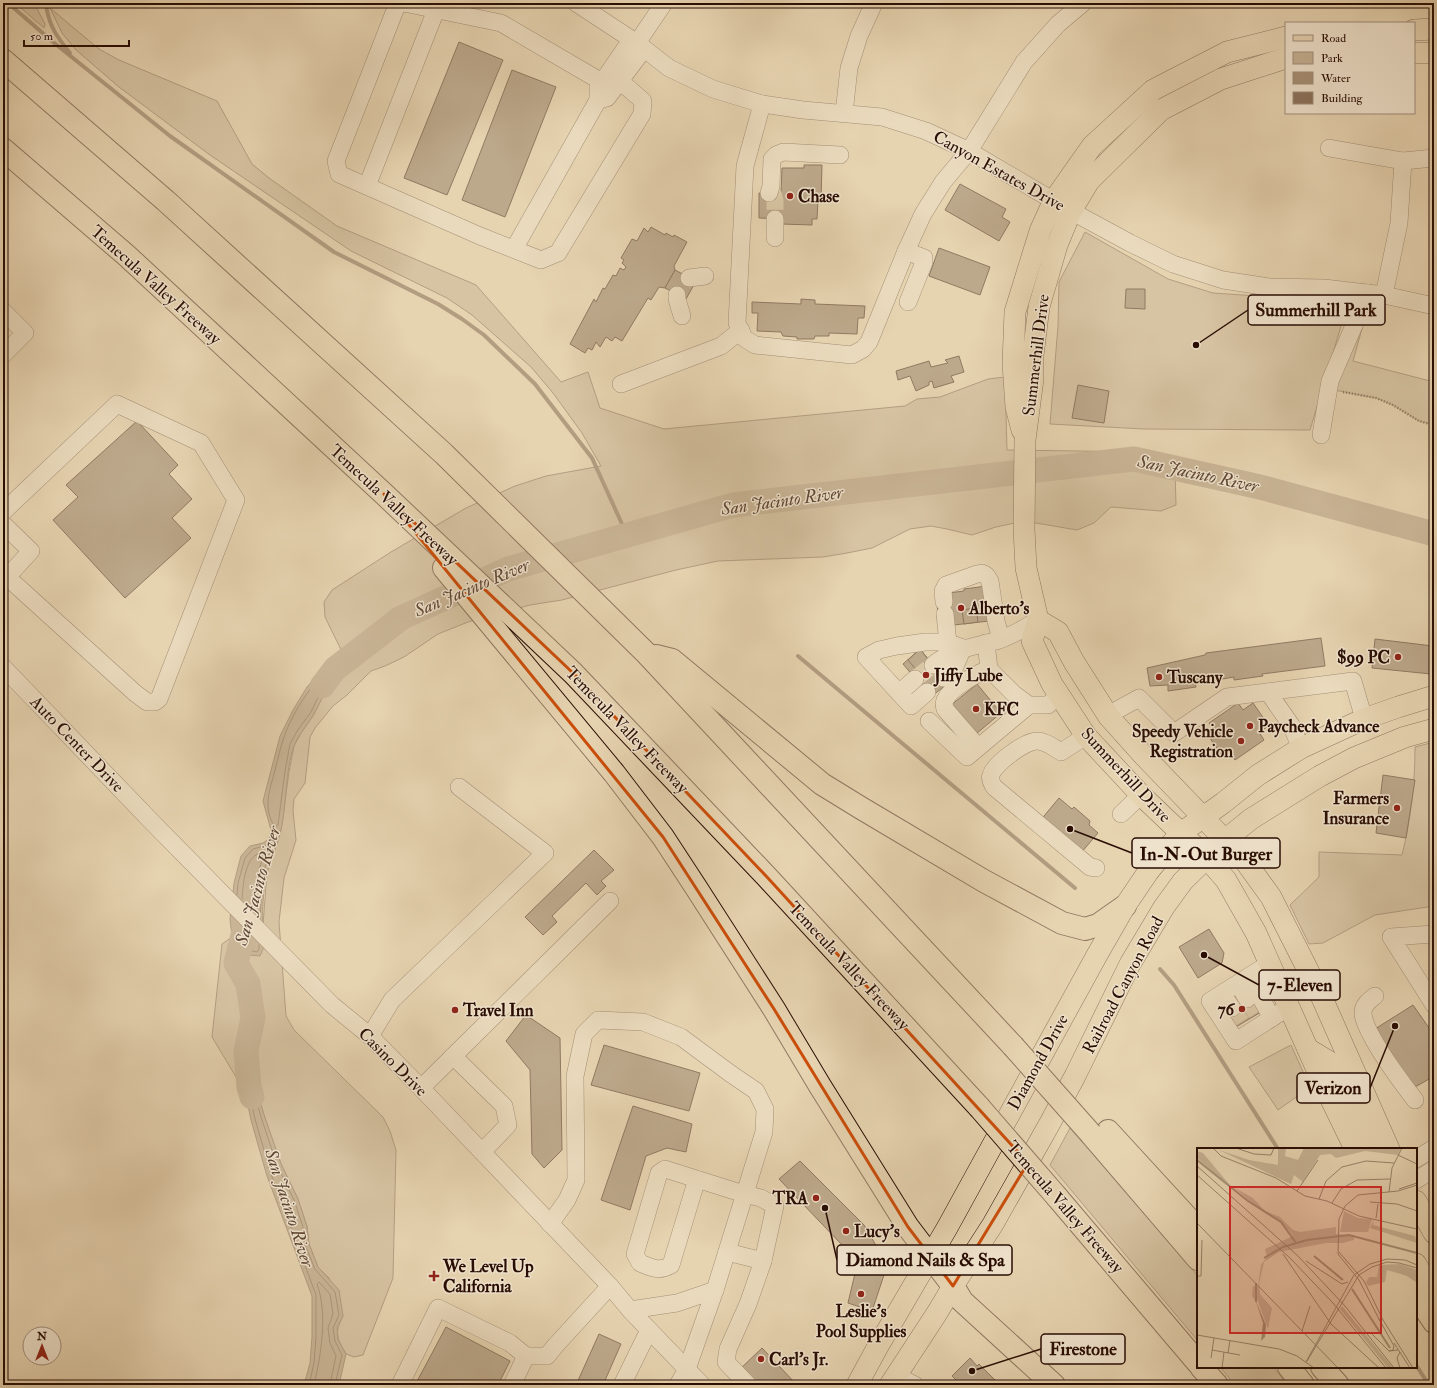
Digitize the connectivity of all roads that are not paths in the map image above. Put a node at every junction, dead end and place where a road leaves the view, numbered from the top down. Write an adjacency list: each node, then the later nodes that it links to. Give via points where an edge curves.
1 (576, 3): 9 (street, Canyon Estates Drive)
2 (664, 3): 9 (street)
3 (874, 3): 18 (street, via 859,36 849,68)
4 (1083, 3): 21 (street, via 1058,24 1024,62)
5 (436, 10): 14 (street, via 501,23); 25 (street); 25 (street, via 404,3 397,5 352,119 336,162 339,174)
6 (1434, 29): 7 (main road)
7 (1415, 30)
8 (1285, 37): 27 (main road, Summerhill Drive, via 1227,52 1153,90 1092,146)
9 (637, 44): 14 (street); 15 (street); 17 (street, Canyon Estates Drive, via 669,68 712,89)
10 (1415, 53): 11 (main road)
11 (1434, 53)
12 (1285, 58): 28 (main road, Summerhill Drive, via 1221,79 1161,110 1089,181)
13 (3, 60): 51 (highway, via 166,201 444,454)
14 (602, 82): 16 (street, via 598,88)
15 (620, 82): 16 (street, via 607,98); 31 (street, via 643,101 642,114 558,253 542,260)
16 (598, 100): 31 (street)
17 (762, 104): 18 (street, Canyon Estates Drive); 39 (street, via 746,166 737,323)
18 (844, 113): 21 (street, Canyon Estates Drive, via 882,117 926,131)
19 (1329, 148): 24 (street)
20 (3, 150): 44 (highway, Temecula Valley Freeway, via 126,255)
21 (969, 151): 27 (street, Canyon Estates Drive); 32 (street, via 939,188)
22 (840, 155): 26 (street, via 783,152 776,155 772,159)
23 (1434, 158): 24 (street)
24 (1403, 161): 33 (street, via 1400,223)
25 (367, 186): 31 (street)
26 (771, 191)
27 (1054, 200): 28 (street, Canyon Estates Drive); 43 (main road, Summerhill Drive, via 1040,231 1015,312 1015,399)
28 (1071, 211): 33 (street, Canyon Estates Drive, via 1173,264 1223,280 1269,287 1324,288); 43 (main road, Summerhill Drive, via 1039,307)
29 (771, 218): 30 (street)
30 (771, 238)
31 (514, 249)
32 (906, 250): 35 (street, via 924,258); 39 (street, via 869,342 852,355 755,345 744,338)
33 (1376, 294): 36 (street, Canyon Estates Drive); 42 (street, via 1330,381)
34 (677, 295): 38 (street)
35 (908, 302)
36 (1434, 306)
37 (3, 311): 40 (street, via 25,333)
38 (682, 316)
39 (741, 330): 41 (street, via 721,346)
40 (3, 356)
41 (621, 384)
42 (1321, 435)
43 (1025, 440): 48 (main road, Summerhill Drive, via 1026,568)
44 (384, 494): 108 (highway, via 614,773 663,837 908,1227); 121 (highway, Temecula Valley Freeway, bridge, via 574,674 767,877 979,1107)
45 (3, 512): 47 (street, via 117,404 201,443 236,500 159,698 155,702 146,702 135,693)
46 (3, 524): 47 (street, via 31,551)
47 (5, 578)
48 (1038, 620): 49 (street); 57 (main road, Summerhill Drive, via 1032,641); 60 (main road, Summerhill Drive, via 1058,632)
49 (993, 641): 50 (street); 50 (street, via 996,621 990,581 982,573 944,587 944,608); 53 (street)
50 (956, 645): 54 (street); 55 (street, via 933,642 897,646 879,650 866,657 905,699)
51 (647, 654): 77 (highway, via 672,660 822,784 984,881 1049,916 1085,930 1098,925); 92 (highway, bridge, via 1045,1082)
52 (3, 667): 71 (street, Auto Center Drive)
53 (989, 669): 59 (street); 65 (street, via 975,675 948,695 944,701 945,709)
54 (938, 671)
55 (921, 686)
56 (1268, 692): 60 (street, via 1227,697 1174,733 1140,698); 61 (street, via 1353,681); 66 (street, via 1291,725)
57 (1059, 695): 59 (street, via 1048,706); 60 (main road, via 1068,690 1076,692 1094,715); 64 (main road, Summerhill Drive)
58 (1434, 696): 61 (main road)
59 (1029, 705): 65 (street)
60 (1109, 717): 70 (main road, Summerhill Drive)
61 (1364, 719): 66 (main road)
62 (929, 721): 65 (street, via 967,757)
63 (1434, 729): 73 (main road, Railroad Canyon Road, via 1405,737 1326,772 1251,819)
64 (1086, 736): 68 (main road, Summerhill Drive); 75 (street, via 1061,752 1043,741 1028,743 1012,752 997,767 990,781 1090,867)
65 (978, 747)
66 (1301, 748): 70 (main road, via 1258,775)
67 (459, 787): 87 (street, via 545,853 392,1000)
68 (1141, 794): 69 (street); 72 (main road, Summerhill Drive)
69 (1121, 814)
70 (1203, 817): 72 (main road, Diamond Drive); 73 (main road, Summerhill Drive)
71 (150, 820): 87 (street, Casino Drive, via 332,1005)
72 (1181, 833): 74 (main road, Summerhill Drive); 77 (main road, Diamond Drive, via 1148,872)
73 (1225, 840): 74 (main road, Railroad Canyon Road); 95 (main road, Summerhill Drive, via 1245,861 1271,897 1322,998)
74 (1206, 857): 79 (main road, Summerhill Drive, via 1226,880); 113 (main road, Railroad Canyon Road, via 1184,880 1164,907 1130,964 1076,1076 993,1224)
75 (1096, 868)
76 (610, 901): 89 (street)
77 (1125, 906): 108 (main road, Diamond Drive)
78 (1434, 934): 84 (street, via 1391,937)
79 (1270, 963): 80 (street); 86 (main road, Summerhill Drive)
80 (1243, 980): 81 (street); 83 (street); 86 (street)
81 (1222, 994): 85 (street); 86 (street, via 1210,1001 1236,1041)
82 (1375, 996): 91 (street, via 1364,1006 1366,1022 1378,1046)
83 (1247, 999)
84 (1434, 1005)
85 (1232, 1008)
86 (1262, 1020): 88 (main road, Summerhill Drive)
87 (370, 1036): 90 (street, Casino Drive)
88 (1308, 1049): 93 (main road, Summerhill Drive); 94 (main road, via 1328,1061 1333,1068)
89 (453, 1056): 90 (street); 97 (street, via 504,1106 508,1125)
90 (421, 1088): 97 (street, Casino Drive)
91 (1415, 1100)
92 (1097, 1130): 105 (highway); 109 (highway)
93 (1356, 1148)
94 (1370, 1148)
95 (1389, 1148)
96 (1434, 1148): 98 (street)
97 (482, 1152): 104 (street, Casino Drive)
98 (1417, 1158)
99 (1434, 1169): 101 (street)
100 (697, 1179): 100 (street, via 665,1170 659,1173 635,1254 640,1263 664,1269 671,1264); 102 (street)
101 (1417, 1179)
102 (744, 1194): 104 (street, via 764,1132 765,1109 756,1091 681,1037 643,1022 598,1020 584,1034 575,1076 576,1180 567,1200); 107 (street); 110 (street, via 761,1198 775,1206)
103 (1417, 1202): 106 (main road)
104 (550, 1224): 112 (street, Casino Drive)
105 (1197, 1228)
106 (1434, 1233)
107 (727, 1252): 110 (street); 115 (street)
108 (930, 1256): 113 (highway); 133 (main road, Diamond Drive)
109 (1197, 1258)
110 (762, 1261): 132 (street, via 748,1304 728,1349 726,1362)
111 (1417, 1266): 116 (main road)
112 (610, 1286): 117 (street, Casino Drive); 120 (street, via 547,1356)
113 (953, 1286): 126 (main road); 135 (highway, via 962,1301)
114 (1417, 1288): 118 (highway, via 1418,1298)
115 (715, 1290): 117 (street, via 677,1303); 125 (street)
116 (1434, 1295)
117 (630, 1310): 119 (street)
118 (1434, 1322)
119 (649, 1330): 125 (street); 129 (street)
120 (526, 1356): 127 (street, via 510,1343 438,1308); 128 (street)
121 (1197, 1362)
122 (1202, 1368): 136 (highway)
123 (1290, 1368): 137 (highway)
124 (1323, 1368): 138 (highway)
125 (686, 1369): 130 (street); 131 (street)
126 (892, 1380): 134 (street)
127 (400, 1385)
128 (512, 1385)
129 (622, 1385)
130 (678, 1385)
131 (702, 1385)
132 (748, 1385)
133 (857, 1385)
134 (915, 1385)
135 (1054, 1385)
136 (1216, 1385)
137 (1304, 1385)
138 (1338, 1385)

